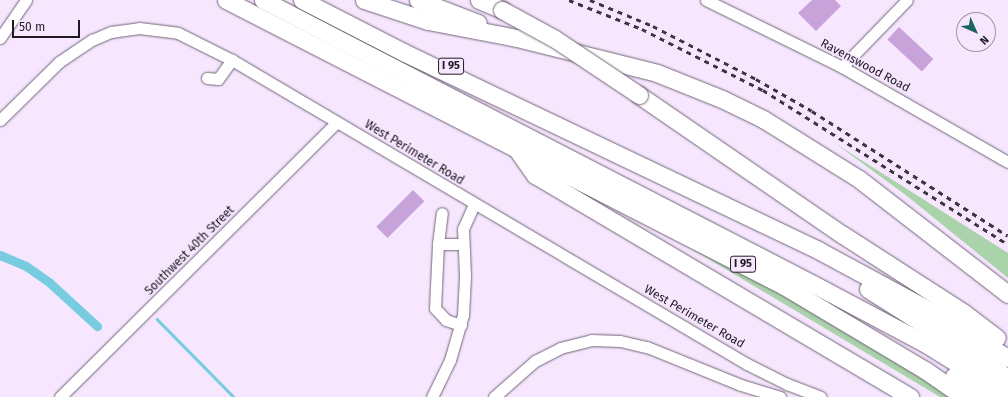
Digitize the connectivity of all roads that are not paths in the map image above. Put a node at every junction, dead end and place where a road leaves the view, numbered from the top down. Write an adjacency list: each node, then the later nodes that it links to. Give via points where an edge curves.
1 (26, 0): 11 (street)
2 (226, 0): 18 (highway, I 95)
3 (263, 0): 25 (highway)
4 (302, 0): 22 (highway, via 403,52)
5 (318, 0): 28 (highway, I 95, via 584,132 841,253)
6 (364, 0): 12 (highway, via 428,21)
7 (418, 0): 12 (highway)
8 (479, 0): 28 (highway, bridge, via 555,39 843,235 964,313)
9 (907, 0): 14 (street)
10 (711, 1): 14 (street, Ravenswood Road)
11 (0, 38)
12 (517, 38): 26 (highway, via 657,73 763,119 859,179)
13 (232, 60): 15 (street, via 218,79); 16 (street, West Perimeter Road, via 186,36 168,30 139,28 111,32 87,42 66,55); 17 (street, West Perimeter Road)
14 (842, 67): 19 (street, Ravenswood Road)
15 (207, 78)
16 (0, 120)
17 (337, 122): 20 (street, West Perimeter Road); 32 (street, Southwest 40th Street)
18 (514, 146): 37 (highway, via 535,175); 38 (highway, I 95, via 784,286 925,370)
19 (1008, 162)
20 (474, 204): 24 (street, via 464,224); 36 (street, West Perimeter Road, via 761,371)
21 (442, 213): 23 (street)
22 (756, 220): 29 (highway, via 931,311); 30 (highway, via 785,246 874,292)
23 (438, 244): 24 (street); 27 (street, via 435,308 446,320)
24 (463, 244): 27 (street, via 465,290)
25 (813, 284): 31 (highway, via 926,344); 39 (highway)
26 (1008, 294)
27 (461, 325): 33 (street, via 450,360)
28 (1002, 342)
29 (1008, 358)
30 (1008, 378)
31 (1008, 395)
32 (60, 397)
33 (432, 397)
34 (494, 397): 35 (street, via 535,361 560,348 591,340 620,341 647,347 741,385)
35 (780, 397)
36 (822, 397)
37 (910, 397)
38 (964, 397)
39 (986, 397)

